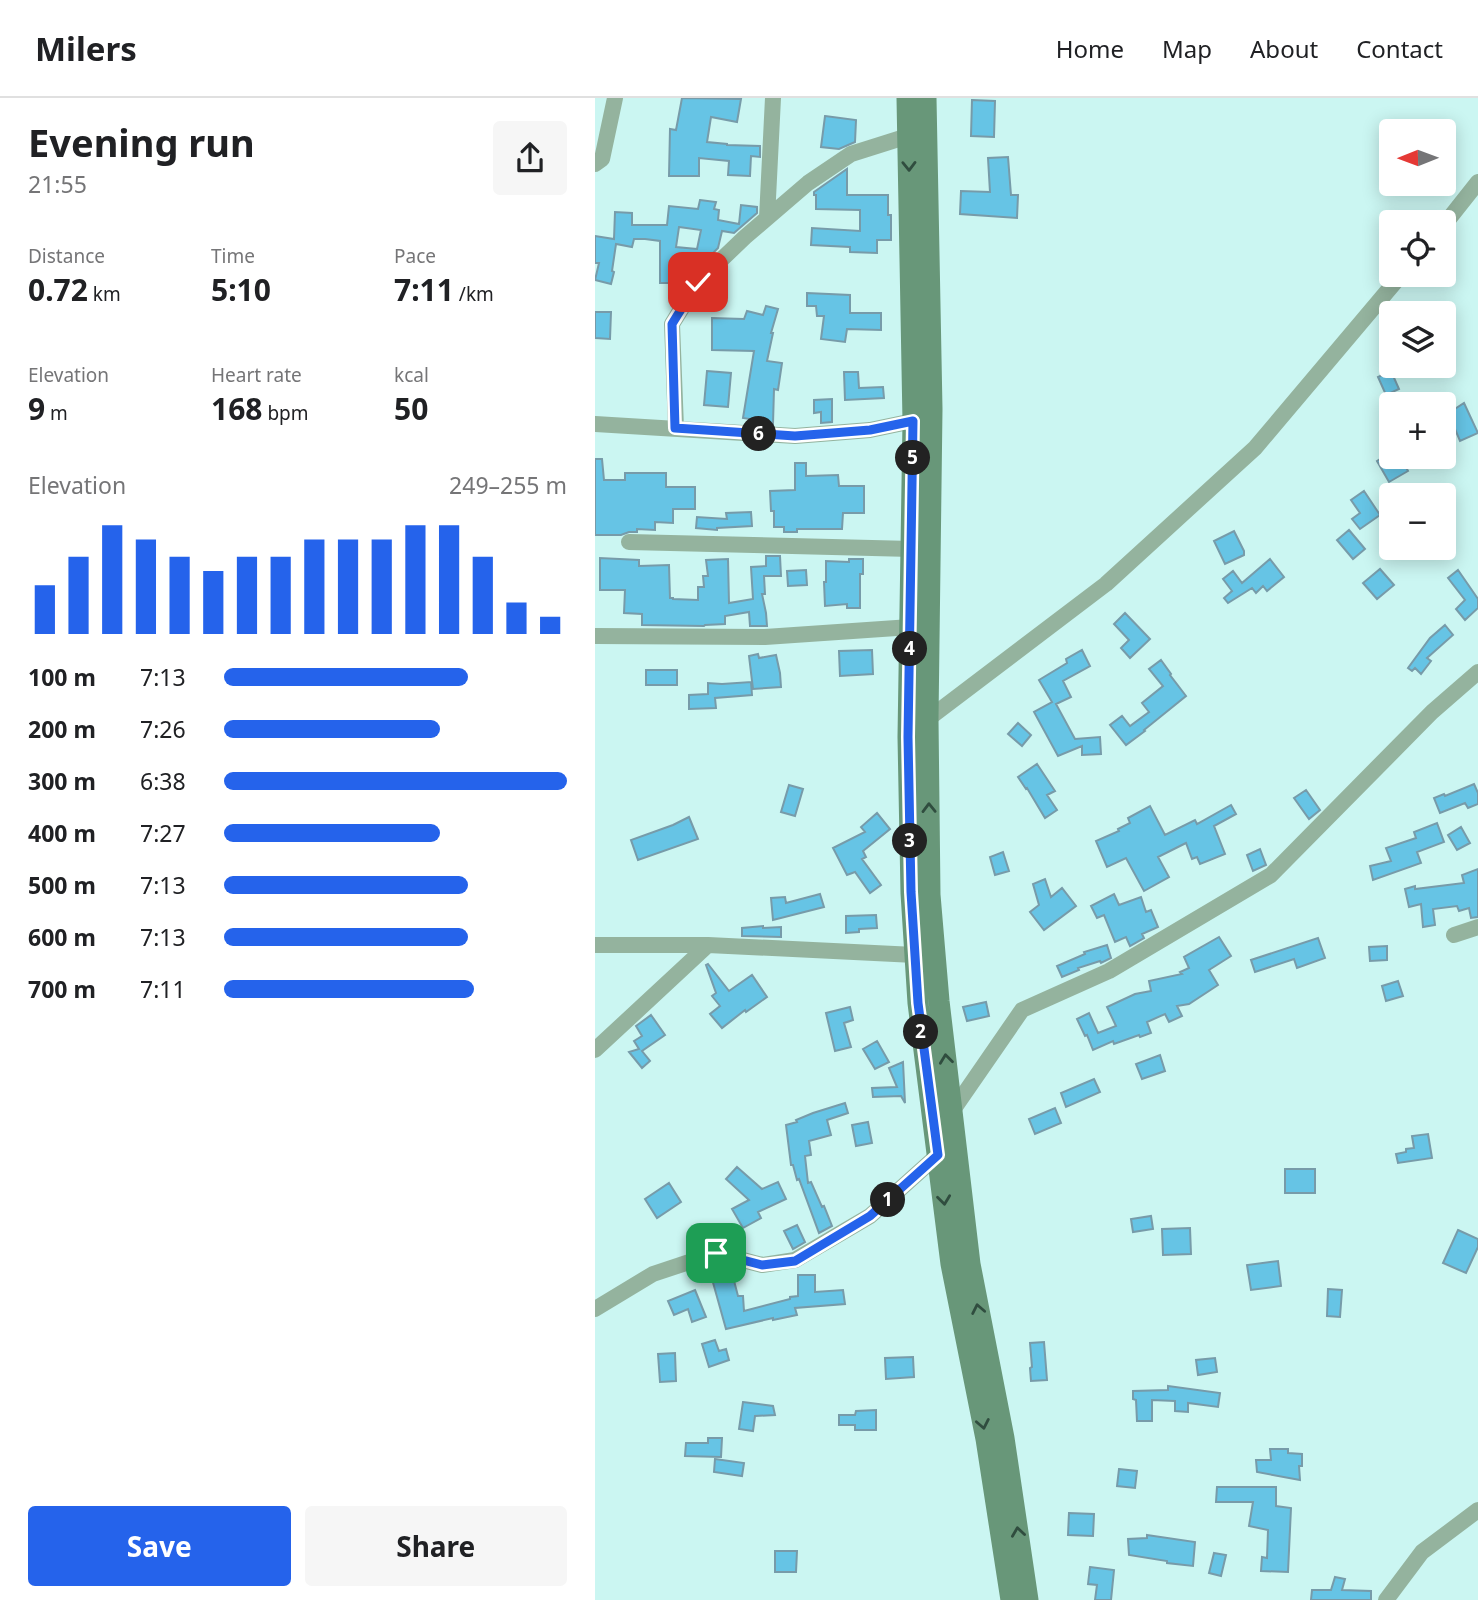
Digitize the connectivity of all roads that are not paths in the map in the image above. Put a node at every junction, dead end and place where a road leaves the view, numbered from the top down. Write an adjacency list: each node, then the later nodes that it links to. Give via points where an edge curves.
1 (615, 98): 6 (street, via 602,159)
2 (773, 98): 9 (street)
3 (907, 98): 5 (main road)
4 (926, 98): 11 (main road)
5 (908, 136): 9 (street, via 851,154); 12 (main road, one-way to 12)
6 (595, 164)
7 (1478, 182): 8 (street)
8 (1456, 210)
9 (767, 218): 14 (street, via 698,282 672,324)
10 (1391, 287): 20 (street, via 1255,448 1107,584)
11 (932, 409): 12 (street); 20 (main road)
12 (913, 421): 14 (street, via 870,430 795,436); 16 (main road)
13 (595, 424): 14 (street)
14 (675, 428)
15 (629, 542): 16 (street)
16 (912, 549): 17 (main road)
17 (911, 627): 18 (street, via 765,637); 25 (main road, via 908,737)
18 (595, 636)
19 (1478, 671): 27 (street, via 1271,875 1109,971 1022,1010)
20 (928, 719): 27 (main road, one-way to 20, via 930,895)
21 (1478, 927): 22 (street)
22 (1454, 935)
23 (595, 945): 24 (street)
24 (708, 945): 25 (street); 26 (street)
25 (915, 955): 28 (main road)
26 (595, 1050)
27 (953, 1110): 32 (main road, one-way to 27, via 1004,1438 969,1264)
28 (938, 1155): 29 (street, via 870,1216 795,1261 762,1265 716,1253 653,1274); 31 (main road, one-way to 31, via 951,1264 986,1439)
29 (595, 1309)
30 (1478, 1510): 33 (street, via 1422,1552)
31 (1011, 1600)
32 (1028, 1600)
33 (1386, 1600)

